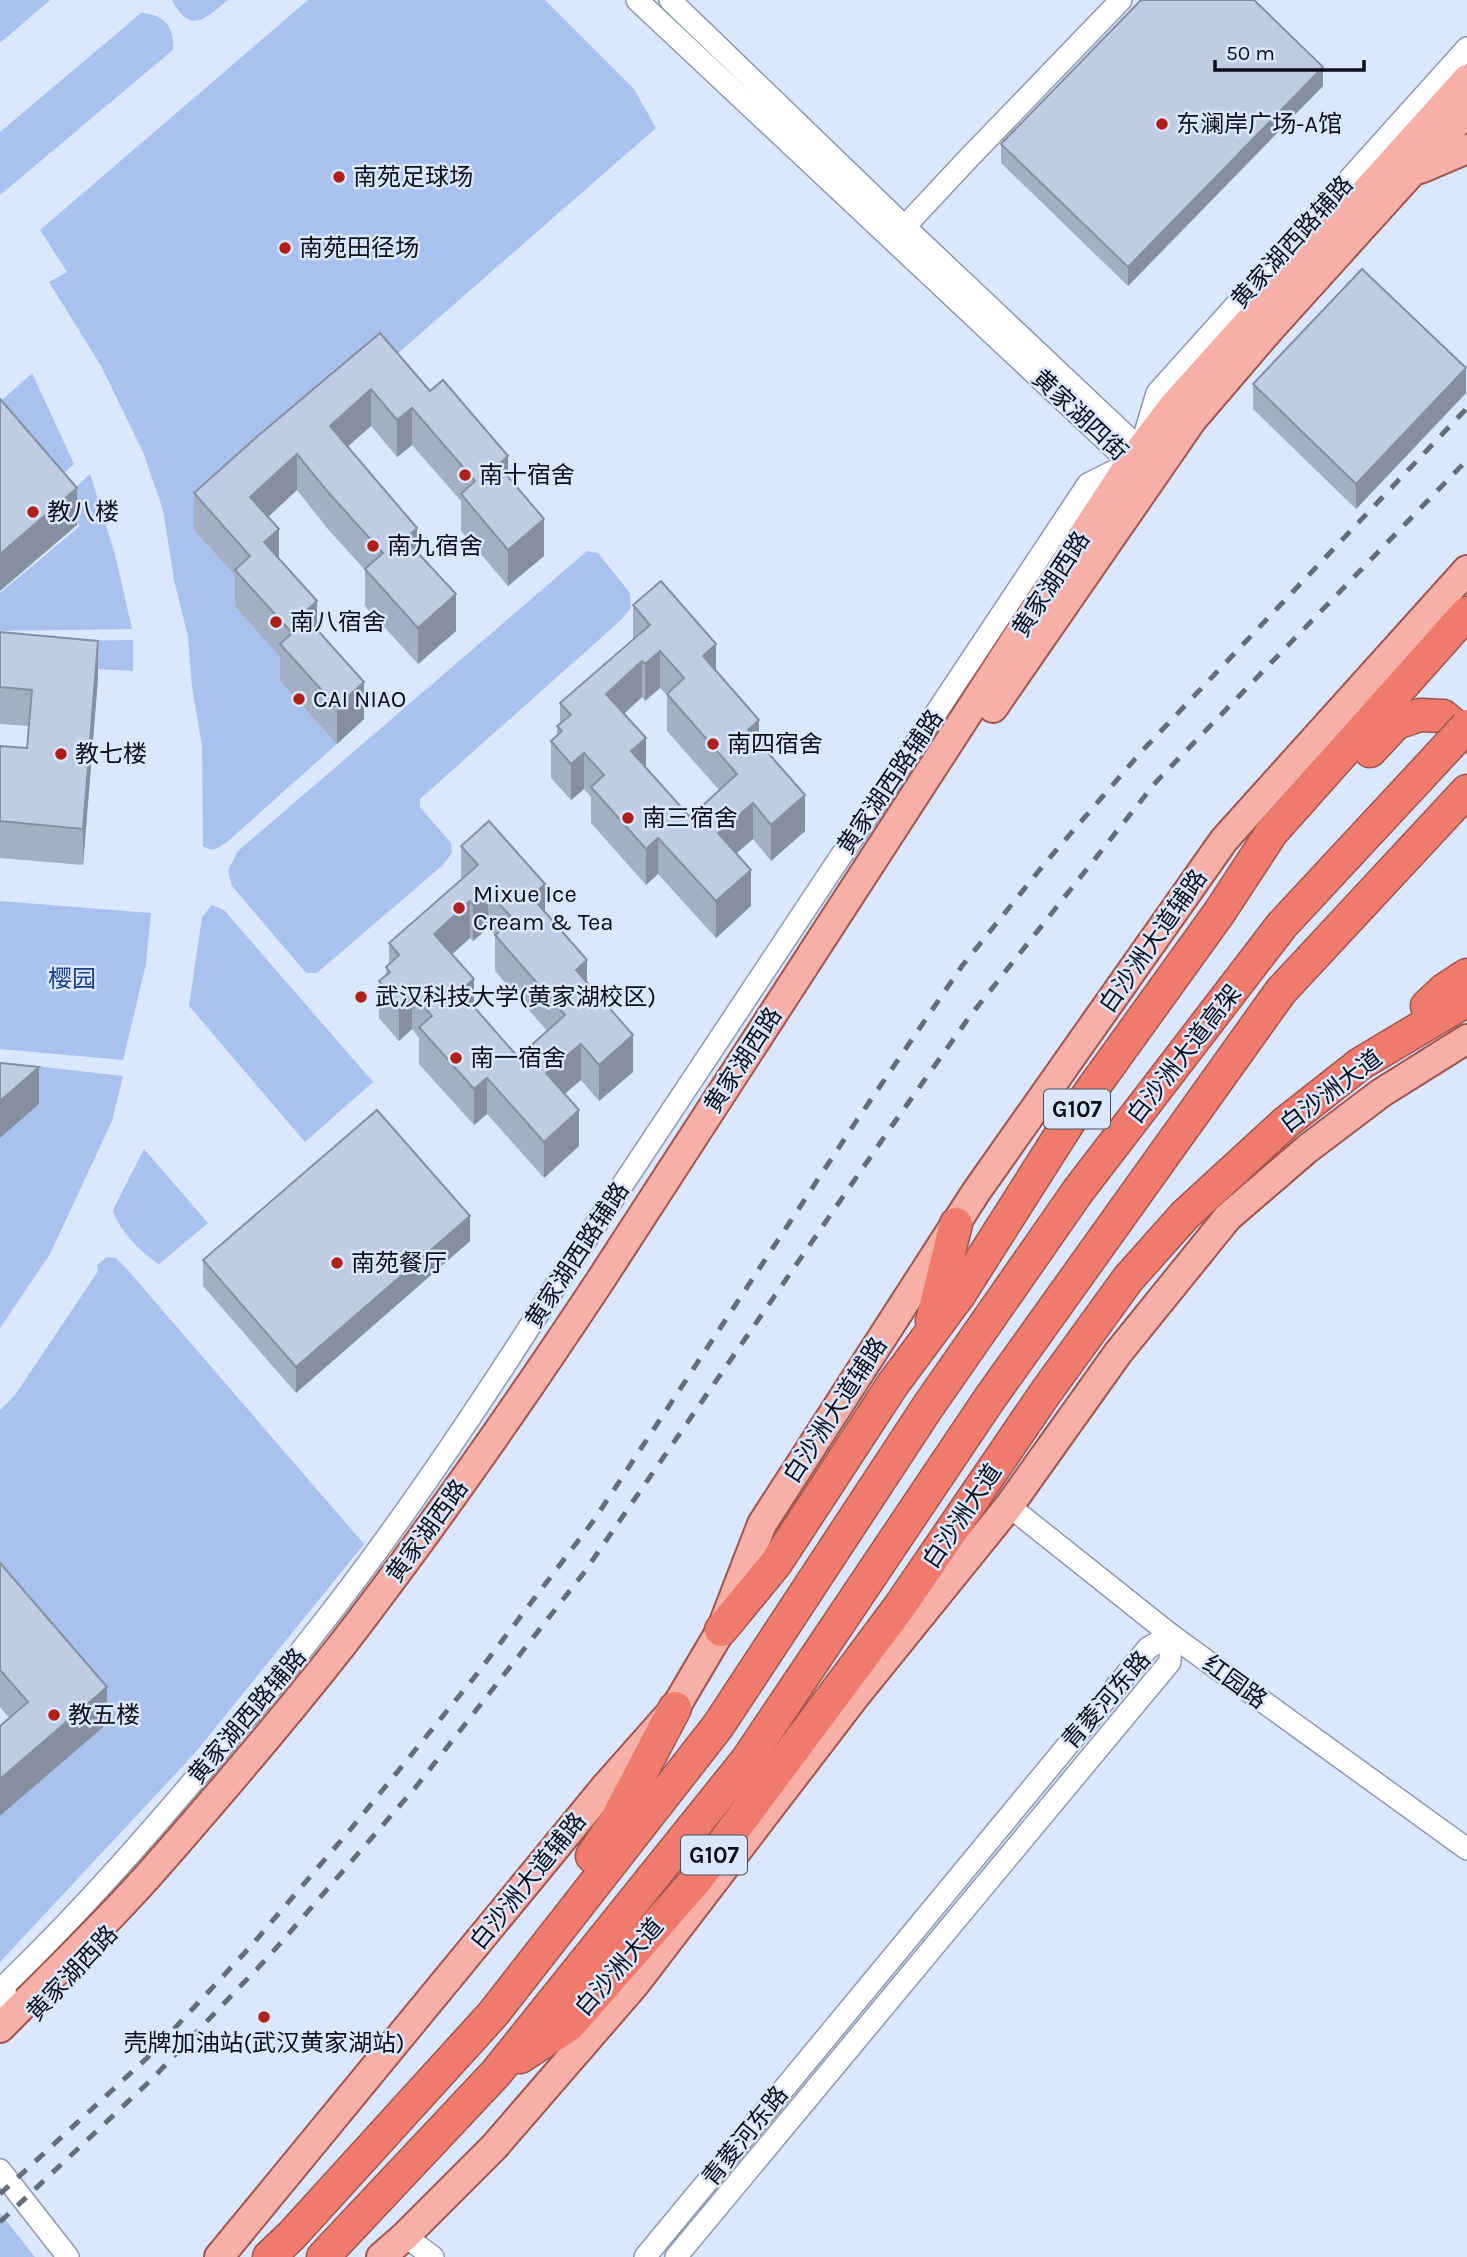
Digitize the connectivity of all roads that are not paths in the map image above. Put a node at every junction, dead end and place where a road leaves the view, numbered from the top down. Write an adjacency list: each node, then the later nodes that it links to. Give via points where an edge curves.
1 (637, 0): 9 (street, 黄家湖四街)
2 (670, 0): 9 (street, 黄家湖四街)
3 (1121, 0): 9 (street)
4 (1467, 48): 10 (street, 黄家湖西路辅路, via 1157,393)
5 (1467, 79): 10 (main road, 黄家湖西路, via 1174,405)
6 (1467, 111): 8 (main road, 黄家湖西路)
7 (1467, 149): 8 (main road)
8 (1411, 173): 10 (main road, 黄家湖西路, via 1192,420)
9 (899, 233): 10 (street, 黄家湖四街)
10 (1142, 462): 35 (main road, 黄家湖西路, via 594,1291 432,1526 341,1645 153,1870); 37 (main road, 黄家湖西路, via 1012,680 756,1059 563,1359 408,1581 243,1788)
11 (1467, 570): 21 (main road, 白沙洲大道辅路, via 1224,840)
12 (1467, 613): 16 (highway, G107, via 1272,832)
13 (1467, 726): 24 (highway, 白沙洲大道高架, bridge, via 1282,925 1078,1191)
14 (1467, 736): 16 (highway, via 1443,716 1420,715 1396,723)
15 (1467, 791): 23 (highway, 白沙洲大道高架, via 1281,991)
16 (1219, 913): 22 (highway, G107, via 1072,1117)
17 (1467, 975): 20 (highway)
18 (1467, 1000): 20 (highway, 白沙洲大道 / G107)
19 (1467, 1039): 25 (main road, via 1381,1093 1228,1217 1118,1353)
20 (1360, 1064): 27 (highway, 白沙洲大道 / G107, via 1285,1124 1185,1215 1128,1279)
21 (956, 1224): 22 (highway); 28 (main road, 白沙洲大道辅路, via 762,1524)
22 (928, 1337): 26 (highway, G107)
23 (990, 1398): 27 (highway); 38 (highway, 白沙洲大道, via 747,1760)
24 (929, 1405): 26 (highway, via 888,1435); 34 (highway, via 718,1726)
25 (1009, 1506): 29 (street, 红园路); 30 (main road)
26 (776, 1563): 28 (highway, G107)
27 (900, 1606): 30 (highway); 36 (highway, 白沙洲大道 / G107, via 696,1880)
28 (721, 1630): 31 (main road, 白沙洲大道辅路)
29 (1171, 1635): 32 (street, 红园路); 47 (street, 青菱河东路, via 1148,1648); 48 (street, 青菱河东路, via 1170,1662)
30 (853, 1699): 33 (main road)
31 (675, 1708): 34 (highway, via 616,1821 562,1898); 42 (main road, 白沙洲大道辅路)
32 (1467, 1849)
33 (666, 1945): 36 (main road); 40 (main road, via 494,2147)
34 (533, 1963): 43 (highway, via 493,2014)
35 (2, 2024)
36 (569, 2025): 38 (highway, 白沙洲大道 / G107)
37 (0, 2050)
38 (496, 2073): 44 (highway, 白沙洲大道 / G107)
39 (0, 2170): 41 (street)
40 (405, 2236): 45 (main road); 46 (street)
41 (68, 2257)
42 (219, 2257)
43 (269, 2257)
44 (323, 2257)
45 (380, 2257)
46 (433, 2257)
47 (645, 2257)
48 (676, 2257)

